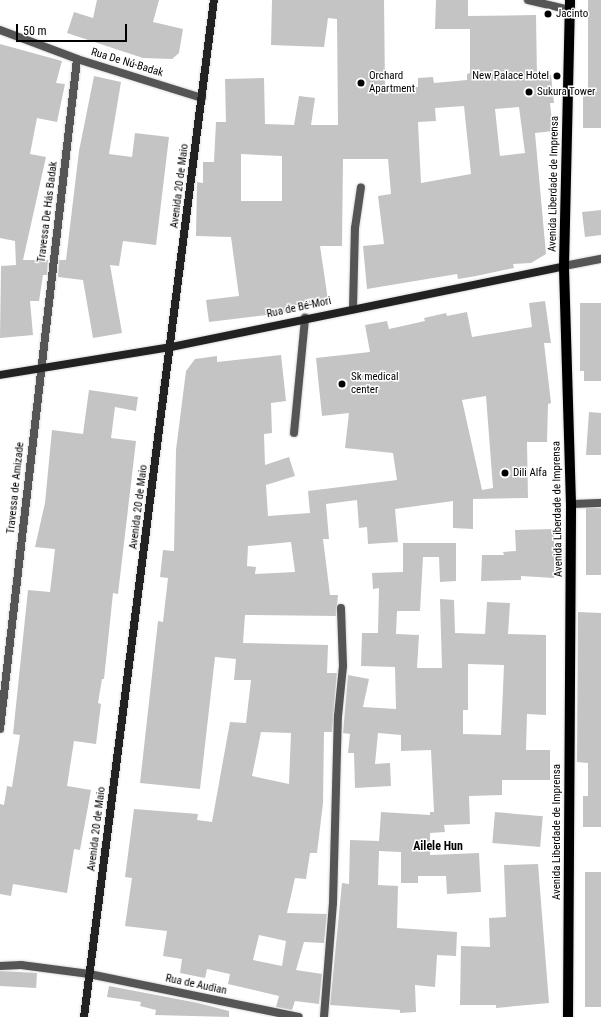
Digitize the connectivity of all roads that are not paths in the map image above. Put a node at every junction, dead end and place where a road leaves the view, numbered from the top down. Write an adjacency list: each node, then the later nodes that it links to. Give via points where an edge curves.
1 (214, 0): 6 (main road, Avenida 20 de Maio)
2 (528, 0): 3 (street)
3 (570, 5): 9 (main road, Avenida Liberdade de Imprensa)
4 (0, 30): 5 (street, Rua De Nú-Badak)
5 (78, 59): 6 (street, Rua De Nú-Badak); 13 (street, Travessa De Hás Badak)
6 (202, 98): 12 (main road, Avenida 20 de Maio)
7 (361, 187): 10 (street, via 355,228)
8 (601, 259): 9 (street, Rua de Bé-Mori)
9 (564, 266): 10 (main road, Rua de Bé-Mori); 17 (main road, Avenida Liberdade de Imprensa)
10 (353, 308): 11 (main road, Rua de Bé-Mori)
11 (305, 318): 12 (main road, Rua de Bé-Mori); 15 (street)
12 (171, 347): 13 (main road, Rua de Bé-Mori); 21 (main road, Avenida 20 de Maio)
13 (41, 368): 14 (main road, Rua de Bé-Mori); 19 (street, Travessa de Amizade)
14 (0, 375)
15 (294, 433)
16 (601, 503): 17 (street)
17 (571, 504): 25 (main road, Avenida Liberdade de Imprensa)
18 (341, 608): 24 (street, via 343,666 338,716 333,903)
19 (0, 729)
20 (0, 966): 21 (street, Rua de Audian, via 21,965)
21 (89, 974): 22 (main road, Avenida 20 de Maio); 23 (street, Rua de Audian)
22 (84, 1017)
23 (299, 1017)
24 (324, 1017)
25 (568, 1017)

